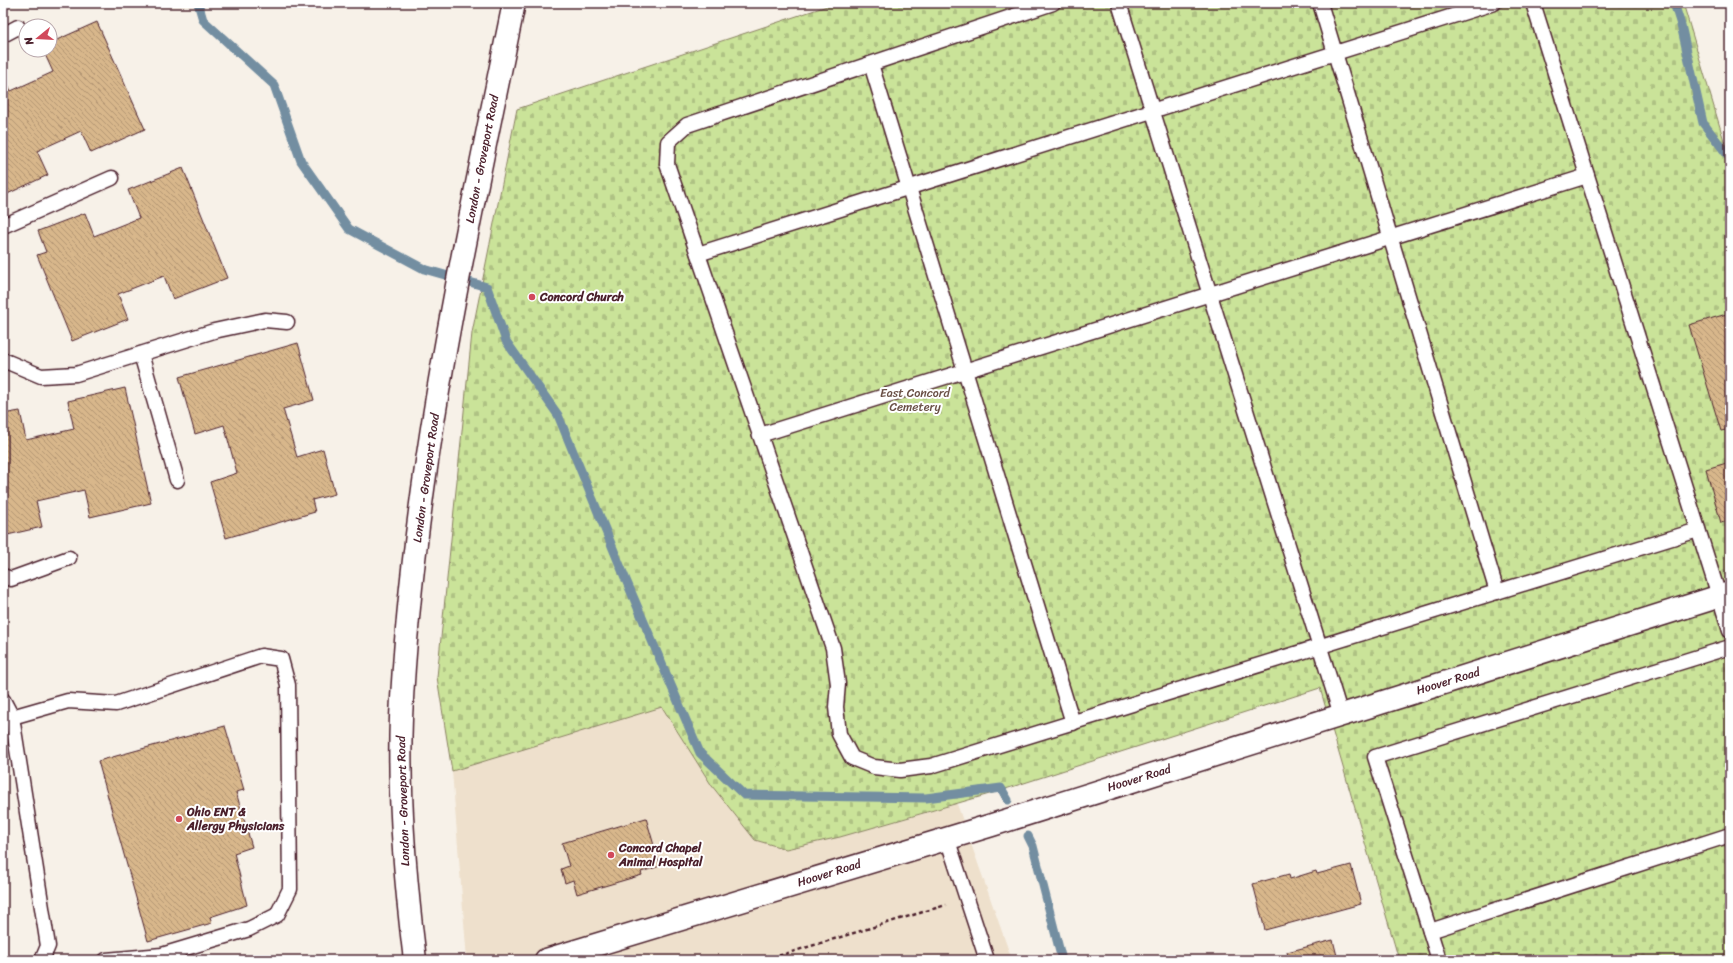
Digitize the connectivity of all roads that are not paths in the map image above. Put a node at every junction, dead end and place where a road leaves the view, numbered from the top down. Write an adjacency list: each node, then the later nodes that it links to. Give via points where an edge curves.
1 (514, 3): 42 (street, London - Groveport Road, via 457,284 432,430 414,566 401,718 401,775 405,868)
2 (1053, 3): 10 (lane)
3 (1119, 3): 11 (lane)
4 (1320, 3): 9 (lane)
5 (1494, 3): 9 (lane)
6 (1533, 3): 12 (lane)
7 (18, 27): 8 (lane)
8 (3, 35)
9 (1335, 53): 11 (lane); 16 (lane)
10 (871, 64): 14 (lane); 17 (lane, via 687,125 668,142 667,164)
11 (1152, 111): 14 (lane); 18 (lane)
12 (1587, 176): 16 (lane); 25 (lane)
13 (112, 178): 15 (lane)
14 (909, 187): 17 (lane); 22 (lane)
15 (3, 226)
16 (1391, 238): 18 (lane); 28 (lane)
17 (698, 254): 23 (lane)
18 (1210, 294): 22 (lane); 31 (lane)
19 (287, 322): 20 (lane, via 265,320 221,329)
20 (141, 354): 21 (lane, via 76,374 42,376); 24 (lane)
21 (3, 360)
22 (965, 371): 23 (lane); 36 (lane)
23 (760, 435): 36 (lane, via 833,648 838,684 836,707 839,734 852,758 874,767 900,770 931,766)
24 (177, 480)
25 (1698, 530): 28 (lane); 29 (lane)
26 (69, 558): 27 (lane, via 11,579)
27 (3, 576)
28 (1497, 592): 31 (lane)
29 (1724, 594): 30 (lane); 34 (street, Hoover Road)
30 (1730, 631)
31 (1320, 647): 34 (lane); 36 (lane)
32 (1730, 647): 39 (lane, via 1374,757)
33 (3, 700): 35 (lane)
34 (1342, 715): 38 (street, Hoover Road)
35 (12, 717): 40 (lane, via 48,946); 41 (lane, via 68,701 116,704 261,656 280,659 288,685 290,889 278,915 250,929 162,955)
36 (1073, 723)
37 (1730, 835): 39 (lane)
38 (947, 838): 43 (street, Hoover Road); 44 (lane)
39 (1430, 931): 45 (lane)
40 (42, 960)
41 (106, 960)
42 (415, 960)
43 (546, 960)
44 (988, 960)
45 (1439, 960)

